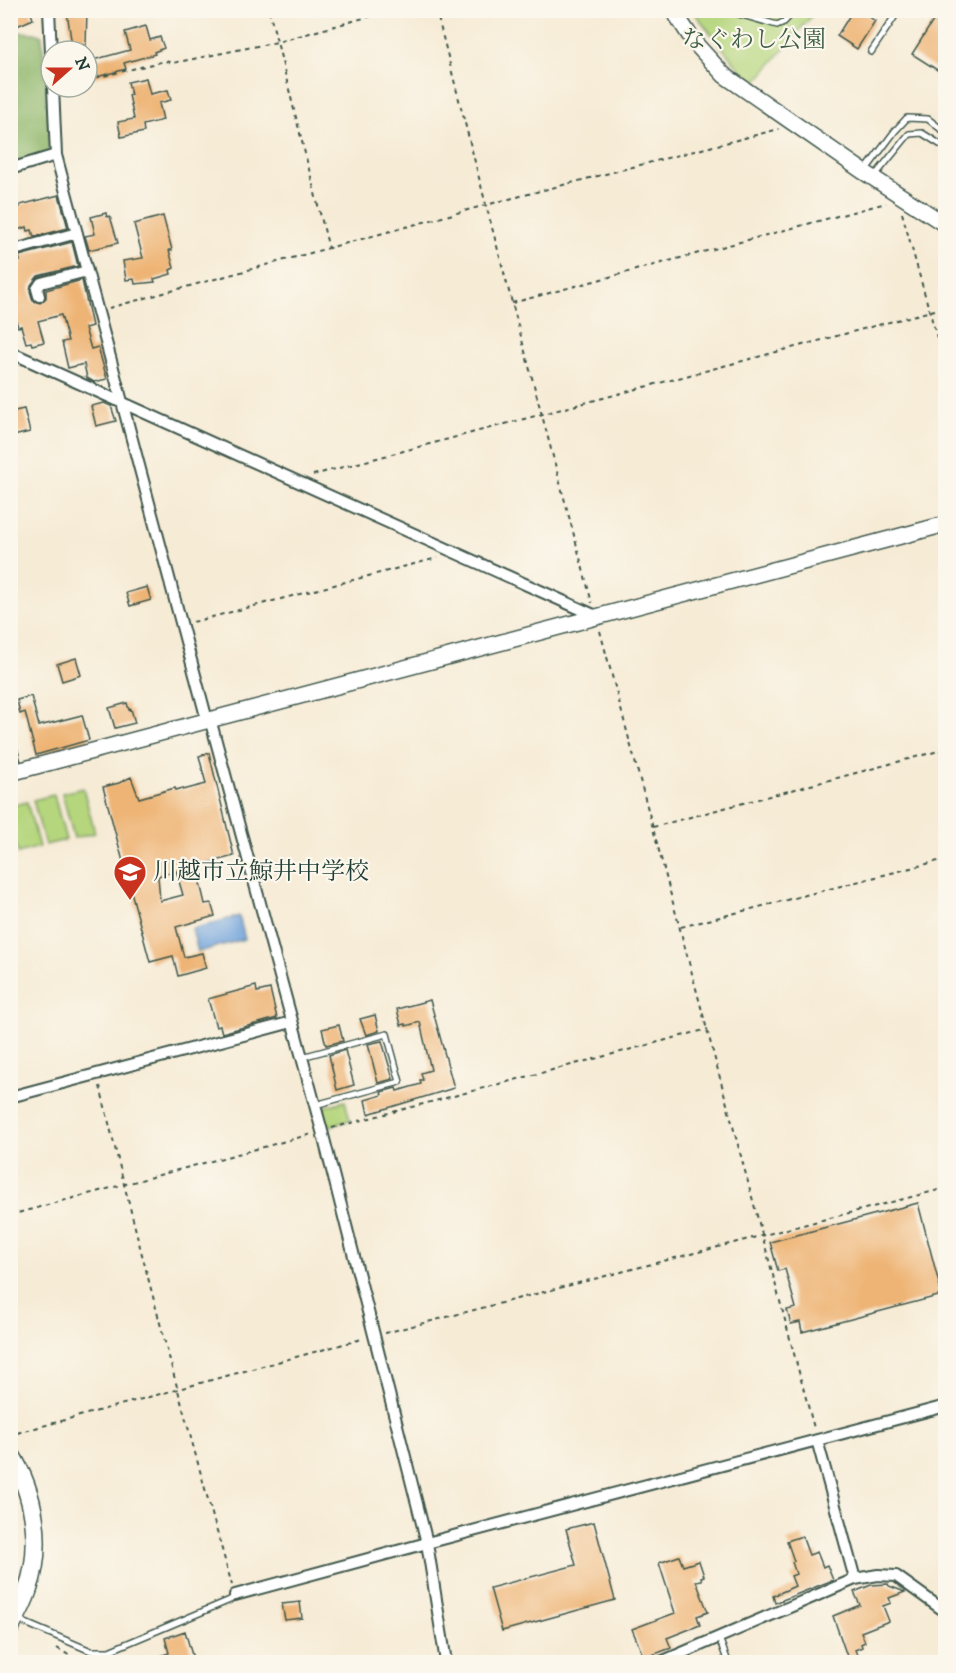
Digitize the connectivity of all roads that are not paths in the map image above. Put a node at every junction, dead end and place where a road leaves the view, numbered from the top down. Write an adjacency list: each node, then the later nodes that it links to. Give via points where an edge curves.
1 (49, 10): 6 (street)
2 (673, 10): 13 (street, via 694,42 724,75)
3 (725, 10): 4 (lane, via 777,25)
4 (795, 10)
5 (899, 10): 7 (lane)
6 (50, 39)
7 (871, 52)
8 (54, 99): 11 (street)
9 (945, 133): 13 (lane, via 928,119 907,118)
10 (945, 148): 13 (lane, via 922,133 909,134)
11 (56, 155): 12 (street); 15 (street)
12 (10, 169)
13 (868, 175): 14 (street)
14 (945, 225)
15 (77, 233): 16 (street); 17 (street)
16 (18, 249)
17 (87, 271): 18 (street, via 41,283 37,289); 20 (street)
18 (39, 296)
19 (10, 352): 20 (street)
20 (123, 403): 22 (street); 23 (street)
21 (945, 524): 22 (street)
22 (596, 616): 23 (street)
23 (209, 719): 25 (street); 26 (street)
24 (10, 745): 25 (street)
25 (14, 772)
26 (292, 1022): 27 (street); 28 (street)
27 (302, 1057): 29 (street); 29 (lane, via 387,1034 400,1082)
28 (10, 1098)
29 (315, 1105): 33 (street)
30 (945, 1406): 31 (street)
31 (817, 1440): 33 (street); 34 (street)
32 (10, 1454): 37 (main road, via 29,1497 36,1541 28,1590)
33 (427, 1543): 35 (street); 39 (street)
34 (855, 1579): 36 (street, via 896,1576); 38 (street)
35 (235, 1595): 37 (lane, via 109,1651 91,1651)
36 (945, 1612)
37 (12, 1623)
38 (719, 1638): 40 (street); 41 (lane)
39 (446, 1662)
40 (661, 1662)
41 (728, 1662)

